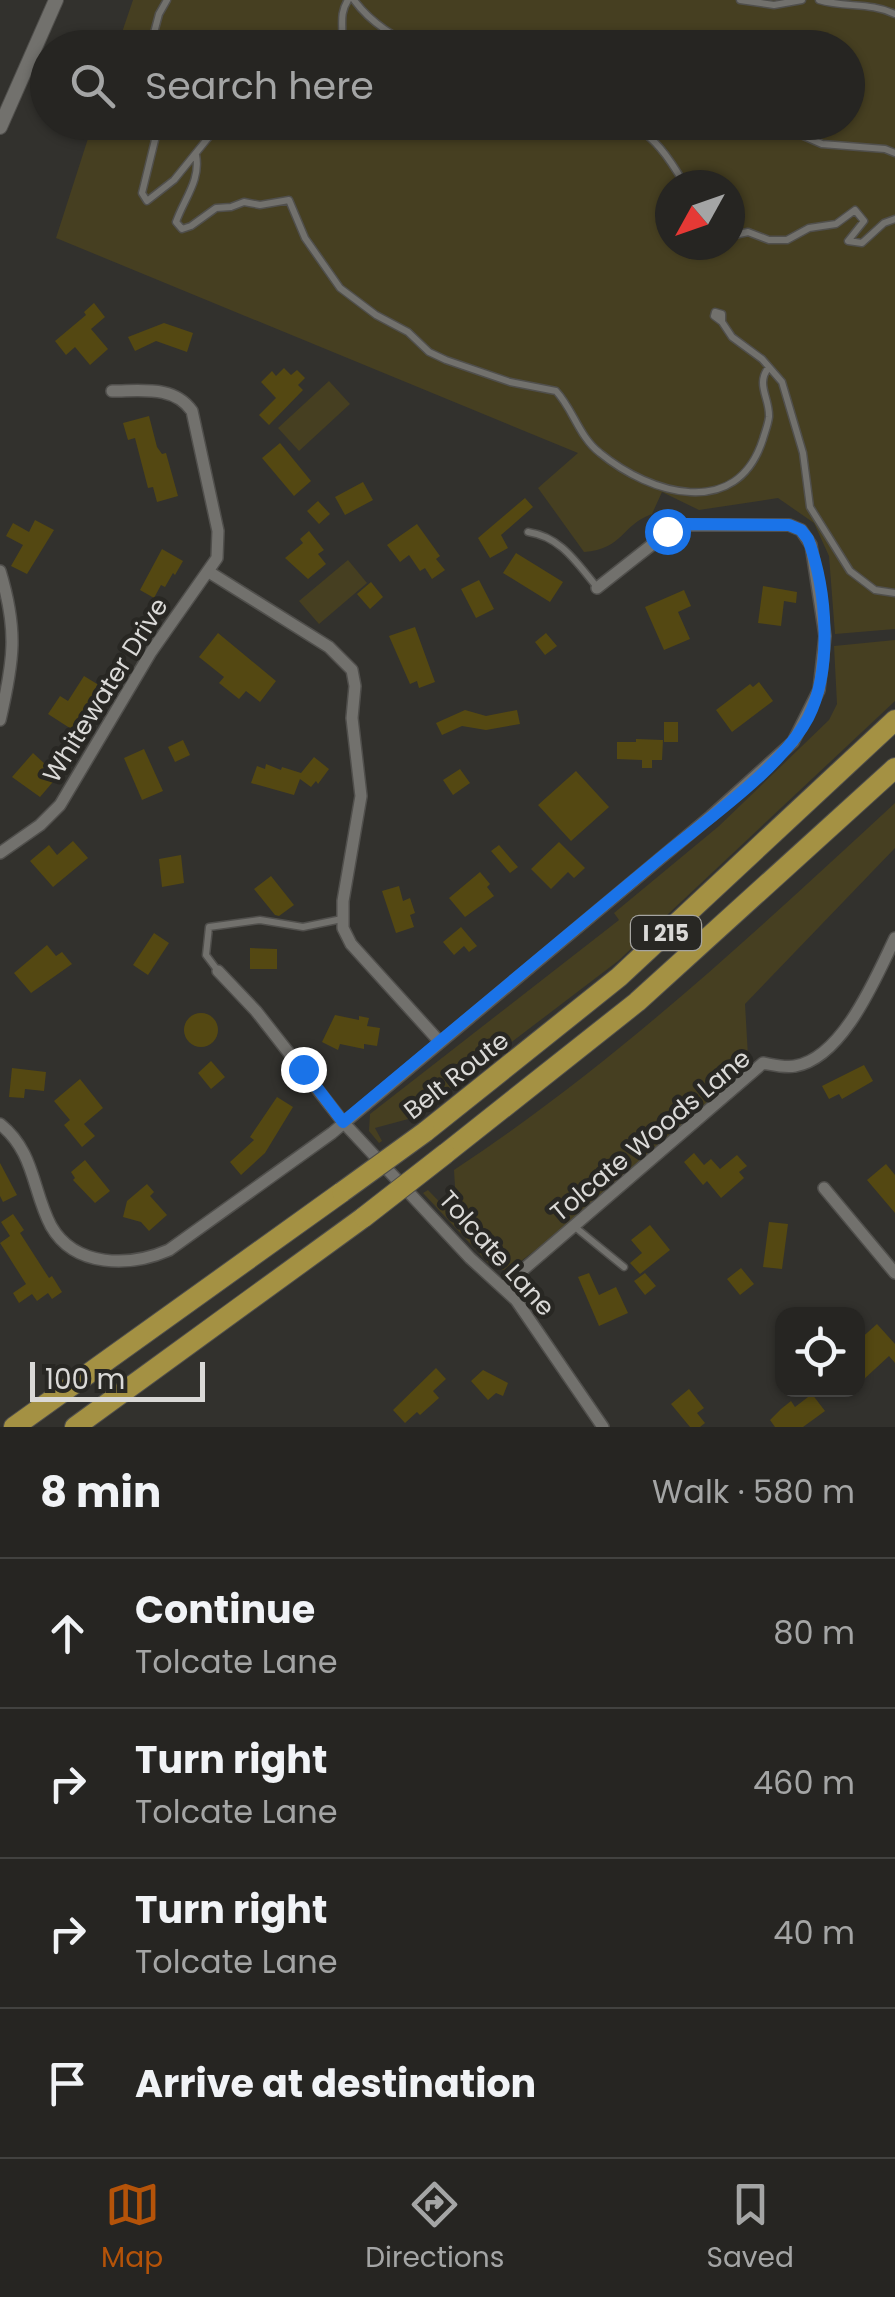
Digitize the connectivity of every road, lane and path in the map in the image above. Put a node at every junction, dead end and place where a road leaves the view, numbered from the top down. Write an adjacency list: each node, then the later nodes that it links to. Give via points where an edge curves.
1 (56, 0): 8 (street)
2 (167, 0): 9 (lane)
3 (351, 0): 10 (lane, via 341,11); 11 (lane)
4 (740, 0): 5 (lane)
5 (802, 0)
6 (820, 0): 7 (lane)
7 (895, 14)
8 (43, 30)
9 (155, 30)
10 (342, 30)
11 (389, 30)
12 (30, 59): 13 (street)
13 (0, 127)
14 (154, 140): 19 (lane, via 144,200 158,195)
15 (207, 140): 19 (lane)
16 (648, 140): 20 (lane)
17 (813, 140): 18 (lane)
18 (895, 153)
19 (196, 155): 24 (lane, via 195,182 176,222 182,229 216,208 289,200 314,252 359,303 446,360 556,391 601,454 670,490 724,489 755,459 768,422 762,382)
20 (676, 170)
21 (895, 218): 22 (lane, via 862,242 848,241 864,221 855,210 836,224 787,240)
22 (745, 233)
23 (722, 322): 24 (lane)
24 (769, 366): 30 (lane, via 782,382 810,507 850,571 875,590)
25 (112, 390): 28 (street, via 167,392 192,411 218,531)
26 (528, 532): 29 (lane, via 559,542)
27 (0, 571): 31 (street, via 14,638)
28 (209, 572): 34 (street, Whitewater Drive, via 165,629 60,805); 35 (street, via 328,647 352,670 361,796)
29 (598, 588): 38 (street, via 677,525 795,527 810,544 824,618 819,690 782,754)
30 (895, 593)
31 (0, 720)
32 (895, 720): 46 (highway, Belt Route / I 215, bridge, via 619,977 425,1132)
33 (895, 768): 47 (highway, I 215, bridge, via 637,1002 364,1217)
34 (0, 853)
35 (342, 919): 37 (lane, via 302,927 260,920 208,927 206,955); 38 (street, via 351,944)
36 (895, 938): 42 (street, Tolcate Woods Lane, via 856,1014 830,1044 800,1065 764,1064)
37 (218, 971): 39 (street, Tolcate Lane)
38 (440, 1040): 39 (street)
39 (343, 1122): 40 (street, via 179,1245 122,1262 86,1256 61,1240 25,1152); 45 (street, Tolcate Lane)
40 (0, 1124)
41 (824, 1188): 44 (street)
42 (574, 1226): 43 (lane); 45 (street, Tolcate Woods Lane)
43 (624, 1267)
44 (895, 1273)
45 (503, 1286): 48 (street, Tolcate Lane)
46 (14, 1427)
47 (75, 1427)
48 (603, 1427)

